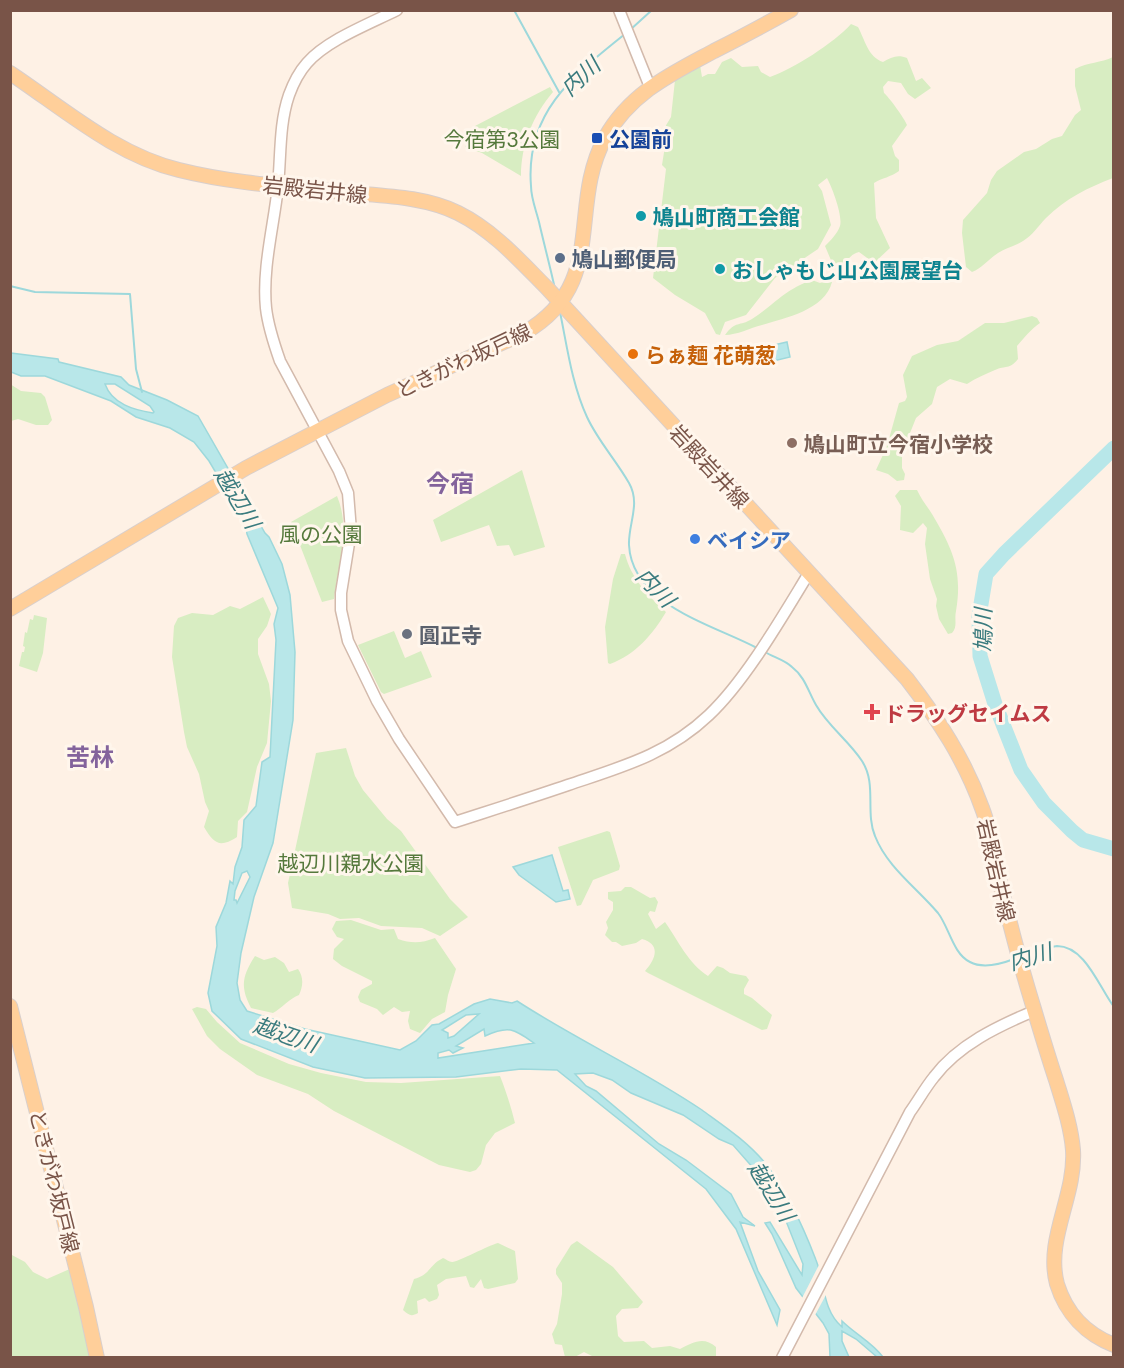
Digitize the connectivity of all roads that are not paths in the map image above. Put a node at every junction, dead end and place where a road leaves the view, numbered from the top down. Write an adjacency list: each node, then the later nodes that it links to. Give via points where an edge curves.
1 (397, 10): 6 (street, via 352,32 306,64 285,115)
2 (619, 10): 5 (street)
3 (791, 10): 5 (main road, ときがわ坂戸線)
4 (10, 73): 6 (main road, 岩殿岩井線, via 87,127 143,159 179,170)
5 (650, 87): 7 (main road, ときがわ坂戸線, via 619,118 600,150 591,179 578,267)
6 (278, 186): 7 (main road, 岩殿岩井線, via 399,198 456,212 499,240); 8 (street, via 266,306 280,361)
7 (561, 304): 8 (main road, ときがわ坂戸線, via 524,333); 9 (main road, 岩殿岩井線)
8 (316, 430): 9 (street, via 339,471 350,503 350,543 341,593 348,641 399,739 455,822 637,762 690,732 729,693); 10 (main road, ときがわ坂戸線)
9 (808, 573): 12 (main road, 岩殿岩井線, via 907,679 955,748 988,825)
10 (10, 609)
11 (10, 1006): 14 (main road, ときがわ坂戸線)
12 (1034, 1011): 13 (main road, 岩殿岩井線, via 1065,1109 1073,1150 1070,1186 1055,1245 1055,1275 1066,1306 1084,1328); 15 (street, via 982,1036 955,1055 935,1076 910,1112)
13 (1113, 1345)
14 (97, 1358)
15 (782, 1358)

